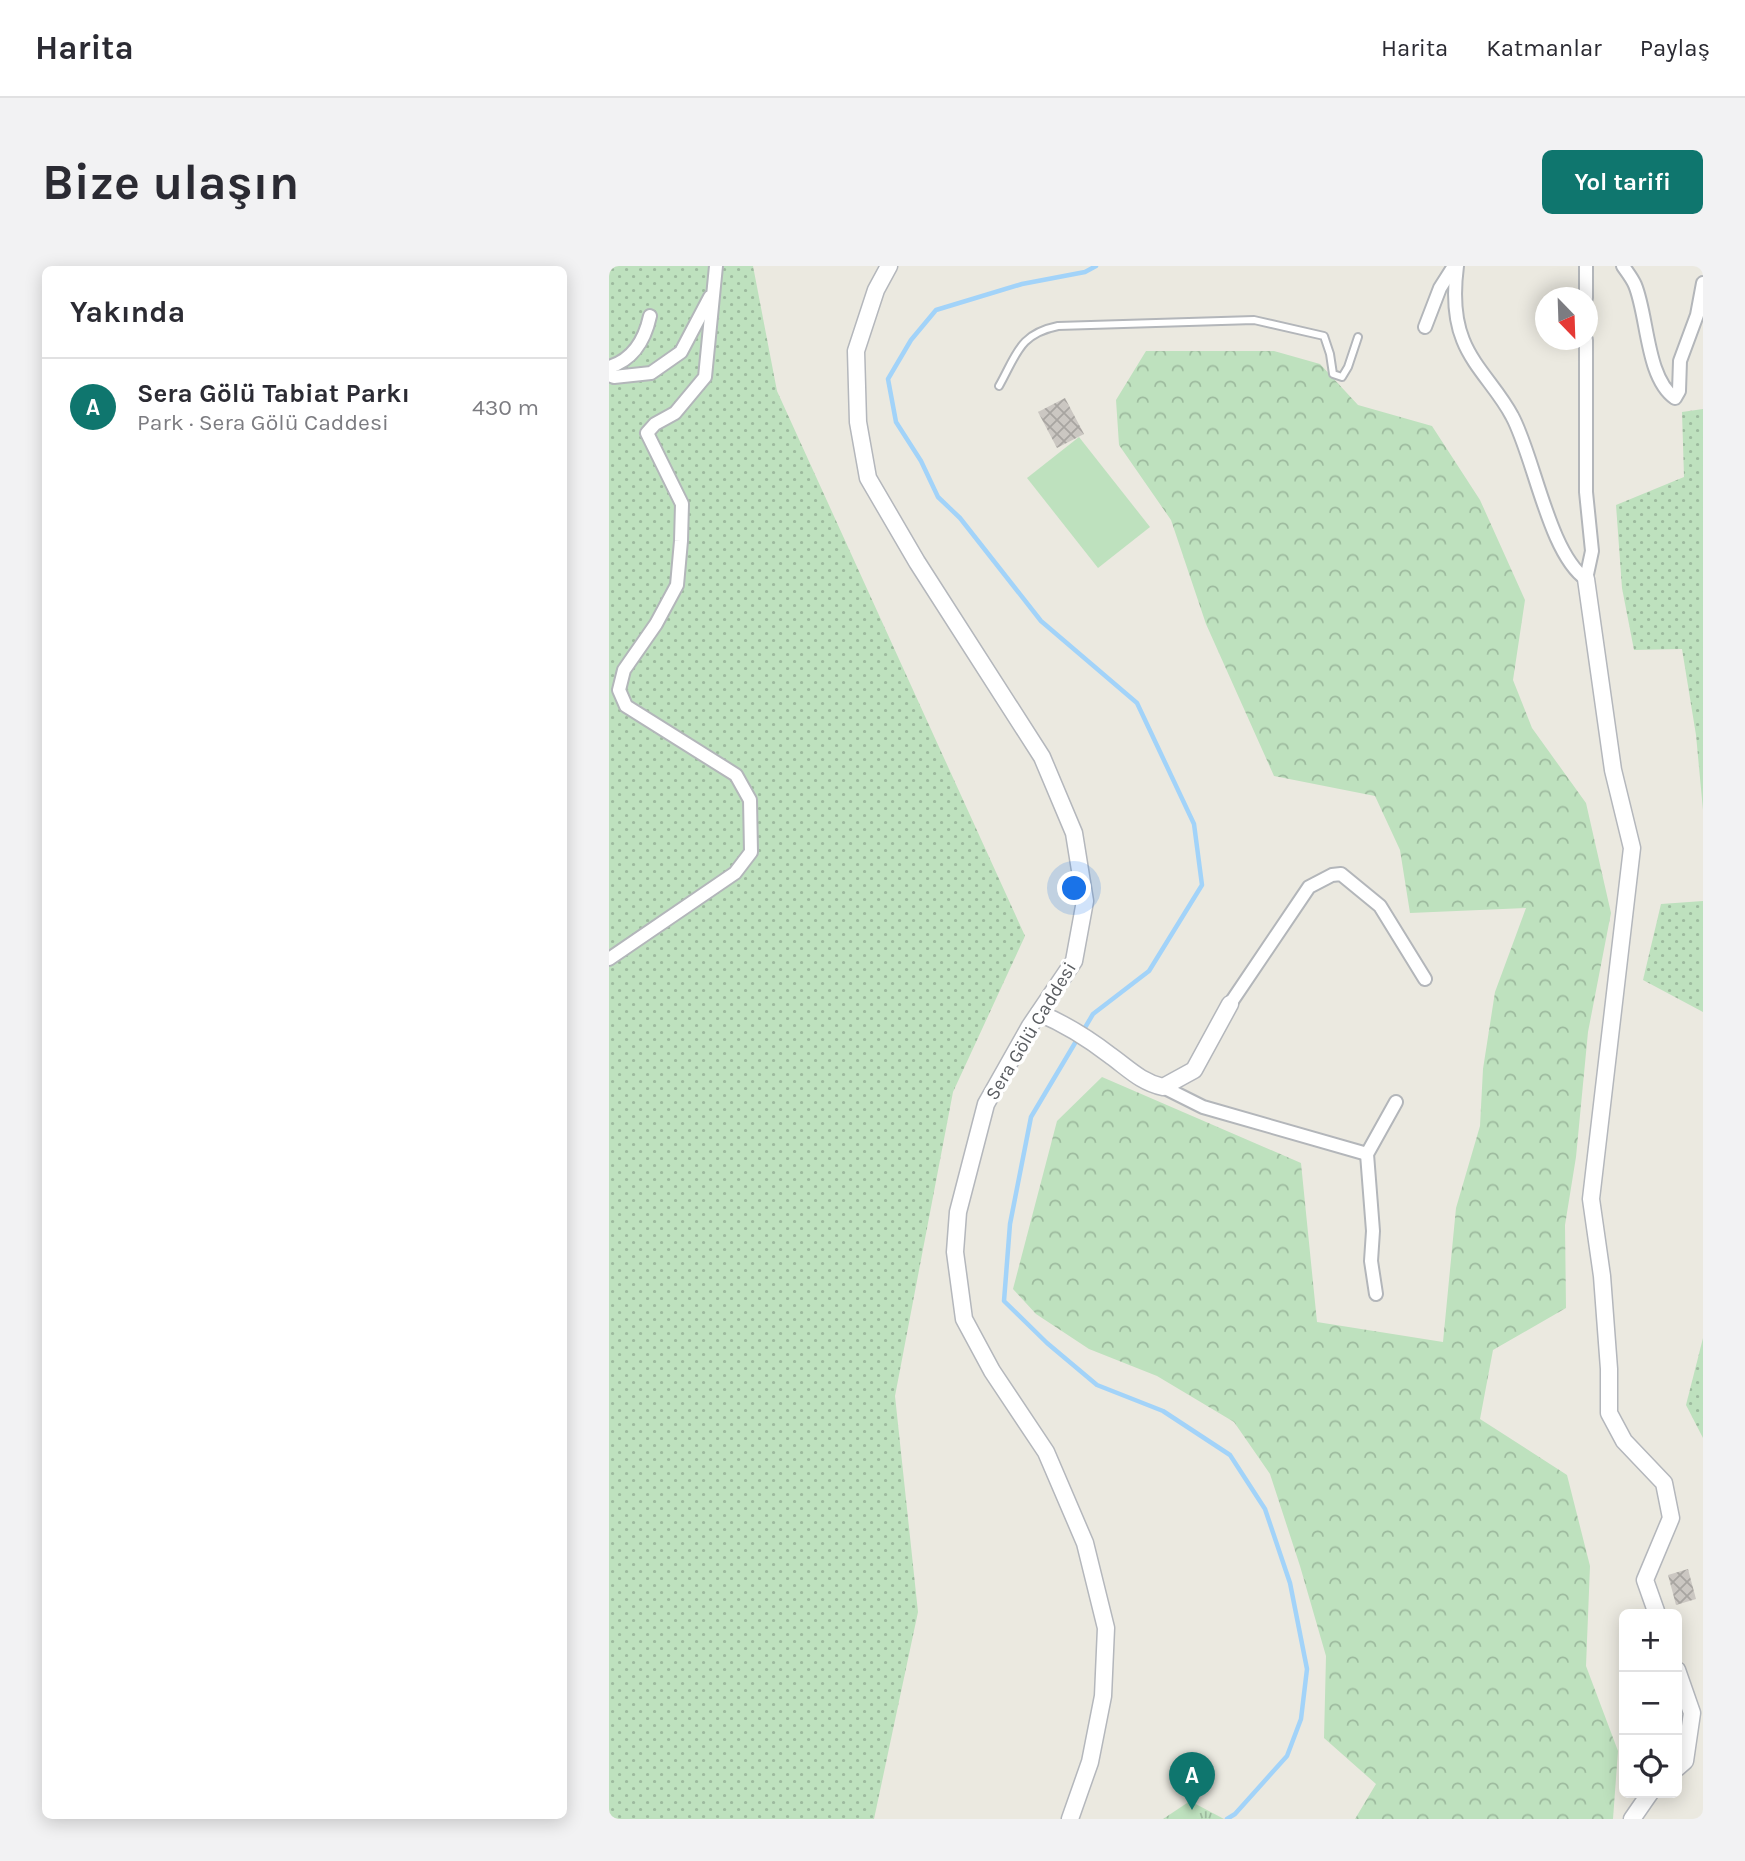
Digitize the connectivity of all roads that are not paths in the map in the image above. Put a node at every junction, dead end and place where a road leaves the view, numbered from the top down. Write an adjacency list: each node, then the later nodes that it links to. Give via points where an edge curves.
1 (716, 266): 8 (street)
2 (889, 266): 20 (main road, Sera Gölü Caddesi, via 856,351 858,422 868,478 1042,757 1075,833 1085,901 1075,961)
3 (1456, 266): 10 (street, via 1440,288); 16 (street, via 1454,288 1461,337 1513,417 1553,529 1574,571)
4 (1586, 266): 7 (street)
5 (1623, 266): 6 (street, via 1635,284 1655,366 1666,392 1675,398 1680,361)
6 (1703, 283)
7 (1586, 287)
8 (714, 291): 14 (street, via 681,352 651,373); 17 (street, via 705,377 674,414 647,433 682,504 677,585 624,670 619,690 626,706 736,775 750,800 751,852 735,873)
9 (650, 316): 13 (street, via 646,335 634,351)
10 (1425, 327)
11 (1358, 337): 15 (lane, via 1342,376 1333,374 1324,336 1254,320 1058,326 1040,330 1024,341)
12 (1586, 350): 16 (street, via 1586,492 1592,551)
13 (609, 367)
14 (609, 375)
15 (999, 386)
16 (1586, 579): 25 (main road, via 1613,771 1632,848 1591,1199 1602,1276 1609,1413 1624,1441 1664,1483 1671,1518 1645,1580)
17 (609, 959)
18 (1425, 979): 19 (street, via 1380,906 1341,874 1332,875 1309,887)
19 (1230, 1004): 21 (main road, via 1194,1070)
20 (1039, 1013): 21 (main road, via 1062,1023 1135,1077); 29 (main road, Sera Gölü Caddesi, via 986,1104 958,1212 955,1252 964,1319 1046,1452 1085,1543 1106,1628 1103,1696 1090,1762)
21 (1163, 1087): 23 (street, via 1203,1107)
22 (1397, 1102): 23 (street)
23 (1367, 1154): 24 (street)
24 (1376, 1294)
25 (1655, 1609)
26 (1678, 1672): 27 (main road, via 1692,1713)
27 (1682, 1764)
28 (1647, 1798): 30 (main road)
29 (1071, 1818)
30 (1632, 1819)

